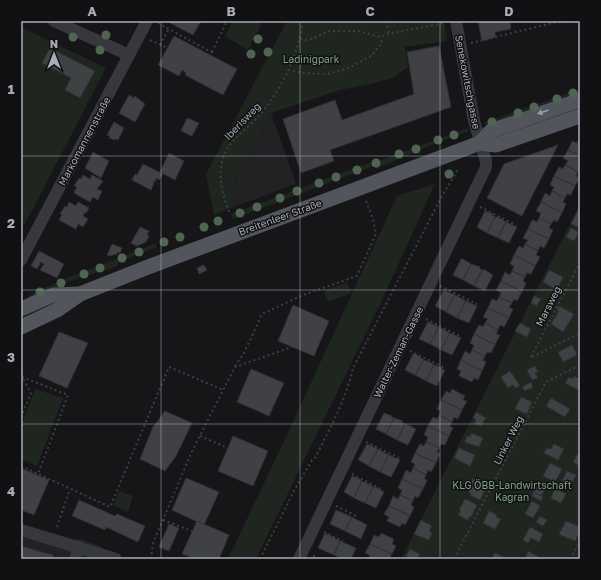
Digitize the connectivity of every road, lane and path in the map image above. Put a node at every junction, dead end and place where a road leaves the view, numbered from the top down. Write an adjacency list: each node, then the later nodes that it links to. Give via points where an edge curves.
1 (54, 21): 16 (street)
2 (227, 21): 8 (path, via 213,52)
3 (303, 21): 12 (path, Iberisweg)
4 (386, 21): 9 (path)
5 (561, 21): 14 (path)
6 (153, 22): 8 (path); 16 (street, Markomannenstraße)
7 (451, 22): 9 (path); 14 (street, Senekowitschgasse)
8 (169, 28): 13 (path)
9 (389, 34): 10 (path)
10 (380, 37): 12 (path, via 346,30 329,31 306,40); 17 (path, via 382,43 371,56 349,68 327,74)
11 (149, 39): 13 (path)
12 (299, 39): 17 (path, Iberisweg)
13 (160, 46): 15 (path)
14 (460, 46): 20 (street, Senekowitschgasse)
15 (168, 48)
16 (129, 55): 26 (street, Markomannenstraße)
17 (288, 70): 24 (path, Iberisweg, via 264,111 227,149 220,169 220,179)
18 (580, 100): 20 (main road, Breitenleer Straße, one-way to 20, via 491,131)
19 (580, 116): 20 (main road, Breitenleer Straße, via 496,145)
20 (480, 143): 23 (street, Walter-Zeman-Gasse, via 486,167); 29 (main road, Breitenleer Straße)
21 (459, 168): 66 (path, via 353,368 338,412)
22 (366, 201): 39 (path, via 376,234 356,276 262,314)
23 (470, 202): 25 (path); 28 (street, Walter-Zeman-Gasse)
24 (229, 212)
25 (516, 225)
26 (21, 260)
27 (580, 262): 34 (path, Marsweg, via 531,358)
28 (432, 282): 30 (path); 32 (street, Walter-Zeman-Gasse)
29 (80, 294): 31 (main road, Breitenleer Straße, via 53,296); 33 (main road, Breitenleer Straße, via 57,310)
30 (477, 304)
31 (22, 306): 33 (street)
32 (416, 314): 35 (path); 36 (street, Walter-Zeman-Gasse)
33 (27, 324)
34 (580, 333)
35 (461, 337)
36 (401, 346): 40 (path); 45 (street, Walter-Zeman-Gasse)
37 (292, 347): 39 (path)
38 (580, 365): 68 (path, Linker Weg, via 546,382)
39 (235, 367): 42 (path)
40 (445, 368)
41 (21, 376): 43 (path, via 31,393); 50 (path, via 68,395)
42 (223, 390): 44 (path); 51 (path, via 169,367 110,507)
43 (21, 418)
44 (200, 436): 46 (path); 55 (path)
45 (357, 438): 47 (path); 49 (street, Walter-Zeman-Gasse)
46 (228, 448)
47 (399, 458)
48 (21, 466): 50 (path)
49 (342, 469): 52 (path); 53 (street, Walter-Zeman-Gasse)
50 (38, 474): 51 (path)
51 (70, 489): 56 (path)
52 (381, 489)
53 (326, 502): 54 (path); 57 (street, Walter-Zeman-Gasse)
54 (356, 516)
55 (163, 520): 59 (path); 65 (path, via 153,543)
56 (57, 527)
57 (314, 528): 60 (path); 67 (street, Walter-Zeman-Gasse)
58 (21, 530): 62 (street)
59 (192, 532)
60 (343, 541)
61 (580, 542): 69 (path)
62 (79, 547): 63 (street); 64 (street)
63 (75, 559)
64 (116, 559)
65 (151, 559)
66 (260, 559)
67 (299, 559)
68 (454, 559)
69 (570, 559)

